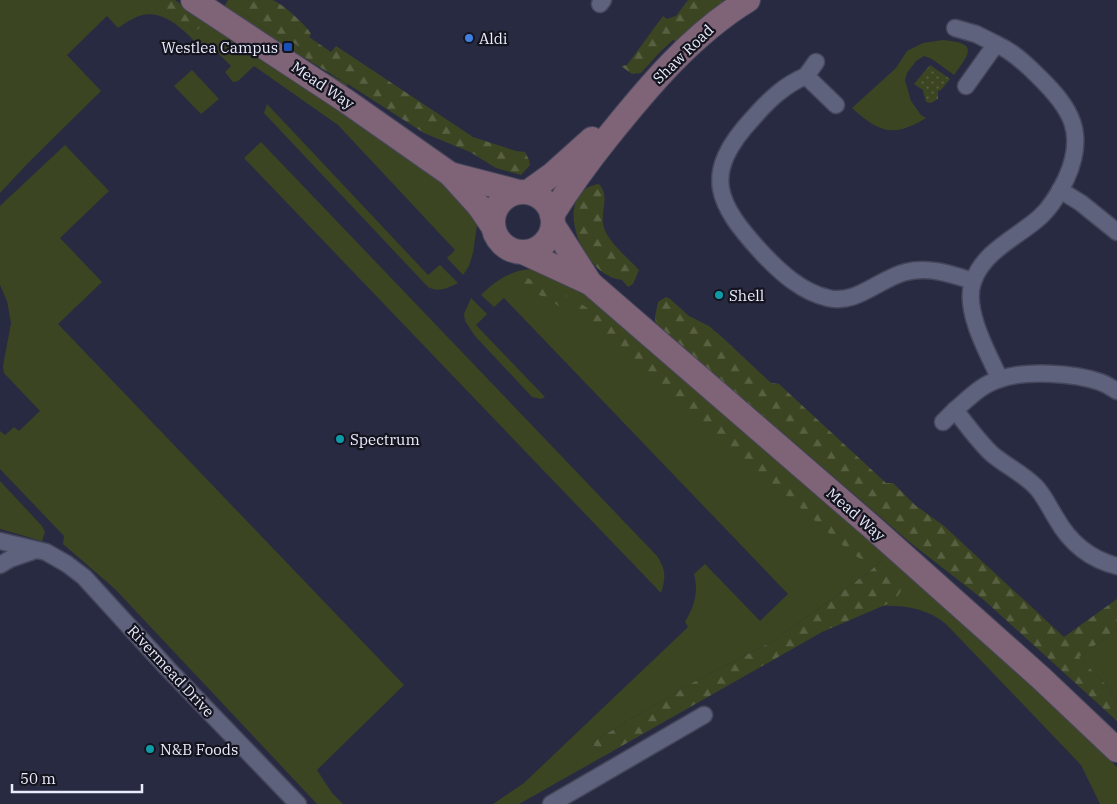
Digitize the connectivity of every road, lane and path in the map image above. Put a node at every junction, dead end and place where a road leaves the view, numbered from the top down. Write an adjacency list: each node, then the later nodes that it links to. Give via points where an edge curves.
1 (193, 0): 10 (main road, Mead Way)
2 (748, 0): 9 (main road, Shaw Road, via 691,43)
3 (955, 28): 4 (street)
4 (996, 44): 7 (street); 11 (street, via 1028,66 1068,111 1074,126 1075,151)
5 (816, 62): 6 (street)
6 (806, 76): 8 (street); 17 (street, via 780,91 738,134 726,153 721,190 736,223 783,274 803,288 827,298 857,296 898,274 914,270 937,271)
7 (966, 86)
8 (836, 105)
9 (626, 114): 12 (main road, Shaw Road, via 553,174); 13 (main road, Shaw Road, via 579,173)
10 (450, 174): 12 (main road, Mead Way); 14 (main road, Mead Way)
11 (1060, 190): 15 (street); 17 (street, via 1051,206 1000,247)
12 (524, 192): 13 (main road, via 542,199 549,206); 14 (main road, via 504,198 493,215)
13 (553, 220): 16 (main road, via 546,242); 18 (main road, Mead Way)
14 (492, 225): 16 (main road, via 502,245)
15 (1117, 232)
16 (525, 253): 18 (main road, Mead Way)
17 (973, 281): 19 (street, via 970,296 973,313)
18 (590, 283): 29 (main road, Mead Way, via 873,528)
19 (1000, 379): 20 (street, via 1056,374); 22 (street, via 979,389)
20 (1110, 382): 21 (street)
21 (1117, 391)
22 (955, 410): 23 (street); 27 (street, via 993,455 1037,488 1074,543 1098,561)
23 (943, 422)
24 (0, 541): 25 (street, Rivermead Drive)
25 (36, 550): 26 (street); 30 (street, Rivermead Drive, via 46,552 84,577)
26 (0, 565)
27 (1117, 566)
28 (704, 715): 31 (street)
29 (1117, 750)
30 (298, 804)
31 (551, 804)

